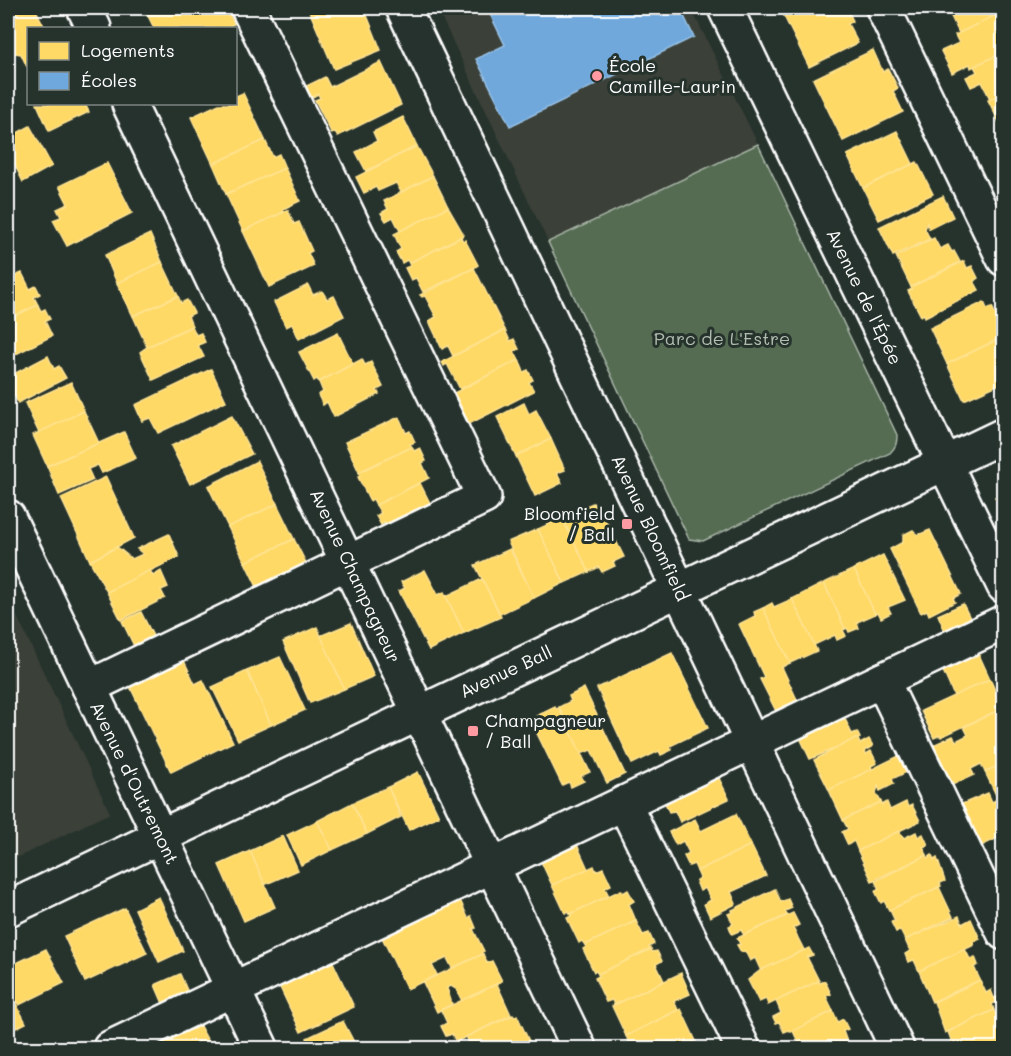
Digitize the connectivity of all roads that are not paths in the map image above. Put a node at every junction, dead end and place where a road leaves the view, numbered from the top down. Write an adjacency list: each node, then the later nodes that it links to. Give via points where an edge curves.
1 (84, 8): 6 (street)
2 (248, 8): 12 (street, via 484,497)
3 (403, 8): 14 (street, Avenue Bloomfield)
4 (725, 8): 10 (street, Avenue de l'Épée)
5 (883, 8): 8 (street)
6 (94, 27)
7 (129, 105): 12 (street, Avenue Champagneur)
8 (1004, 259)
9 (1004, 435): 10 (street, Avenue Ball)
10 (944, 463): 13 (street, Avenue de l'Épée); 14 (street, Avenue Ball)
11 (8, 517): 17 (street, Avenue d'Outremont)
12 (348, 563): 17 (street); 18 (street, Avenue Champagneur)
13 (1004, 586)
14 (679, 591): 18 (street, Avenue Ball); 19 (street, Avenue Bloomfield)
15 (1004, 622): 16 (street)
16 (882, 680): 19 (street); 24 (street)
17 (88, 687): 21 (street, Avenue d'Outremont)
18 (420, 713): 21 (street, Avenue Ball); 22 (street, Avenue Champagneur)
19 (752, 742): 20 (street); 30 (street, Avenue Bloomfield)
20 (624, 803): 22 (street); 29 (street)
21 (160, 838): 23 (street, Avenue Ball); 25 (street, Avenue d'Outremont)
22 (492, 866): 25 (street); 28 (street, Avenue Champagneur)
23 (8, 909)
24 (1004, 933)
25 (233, 990): 26 (street); 27 (street, Avenue d'Outremont)
26 (110, 1048)
27 (261, 1048)
28 (579, 1048)
29 (743, 1048)
30 (897, 1048)

